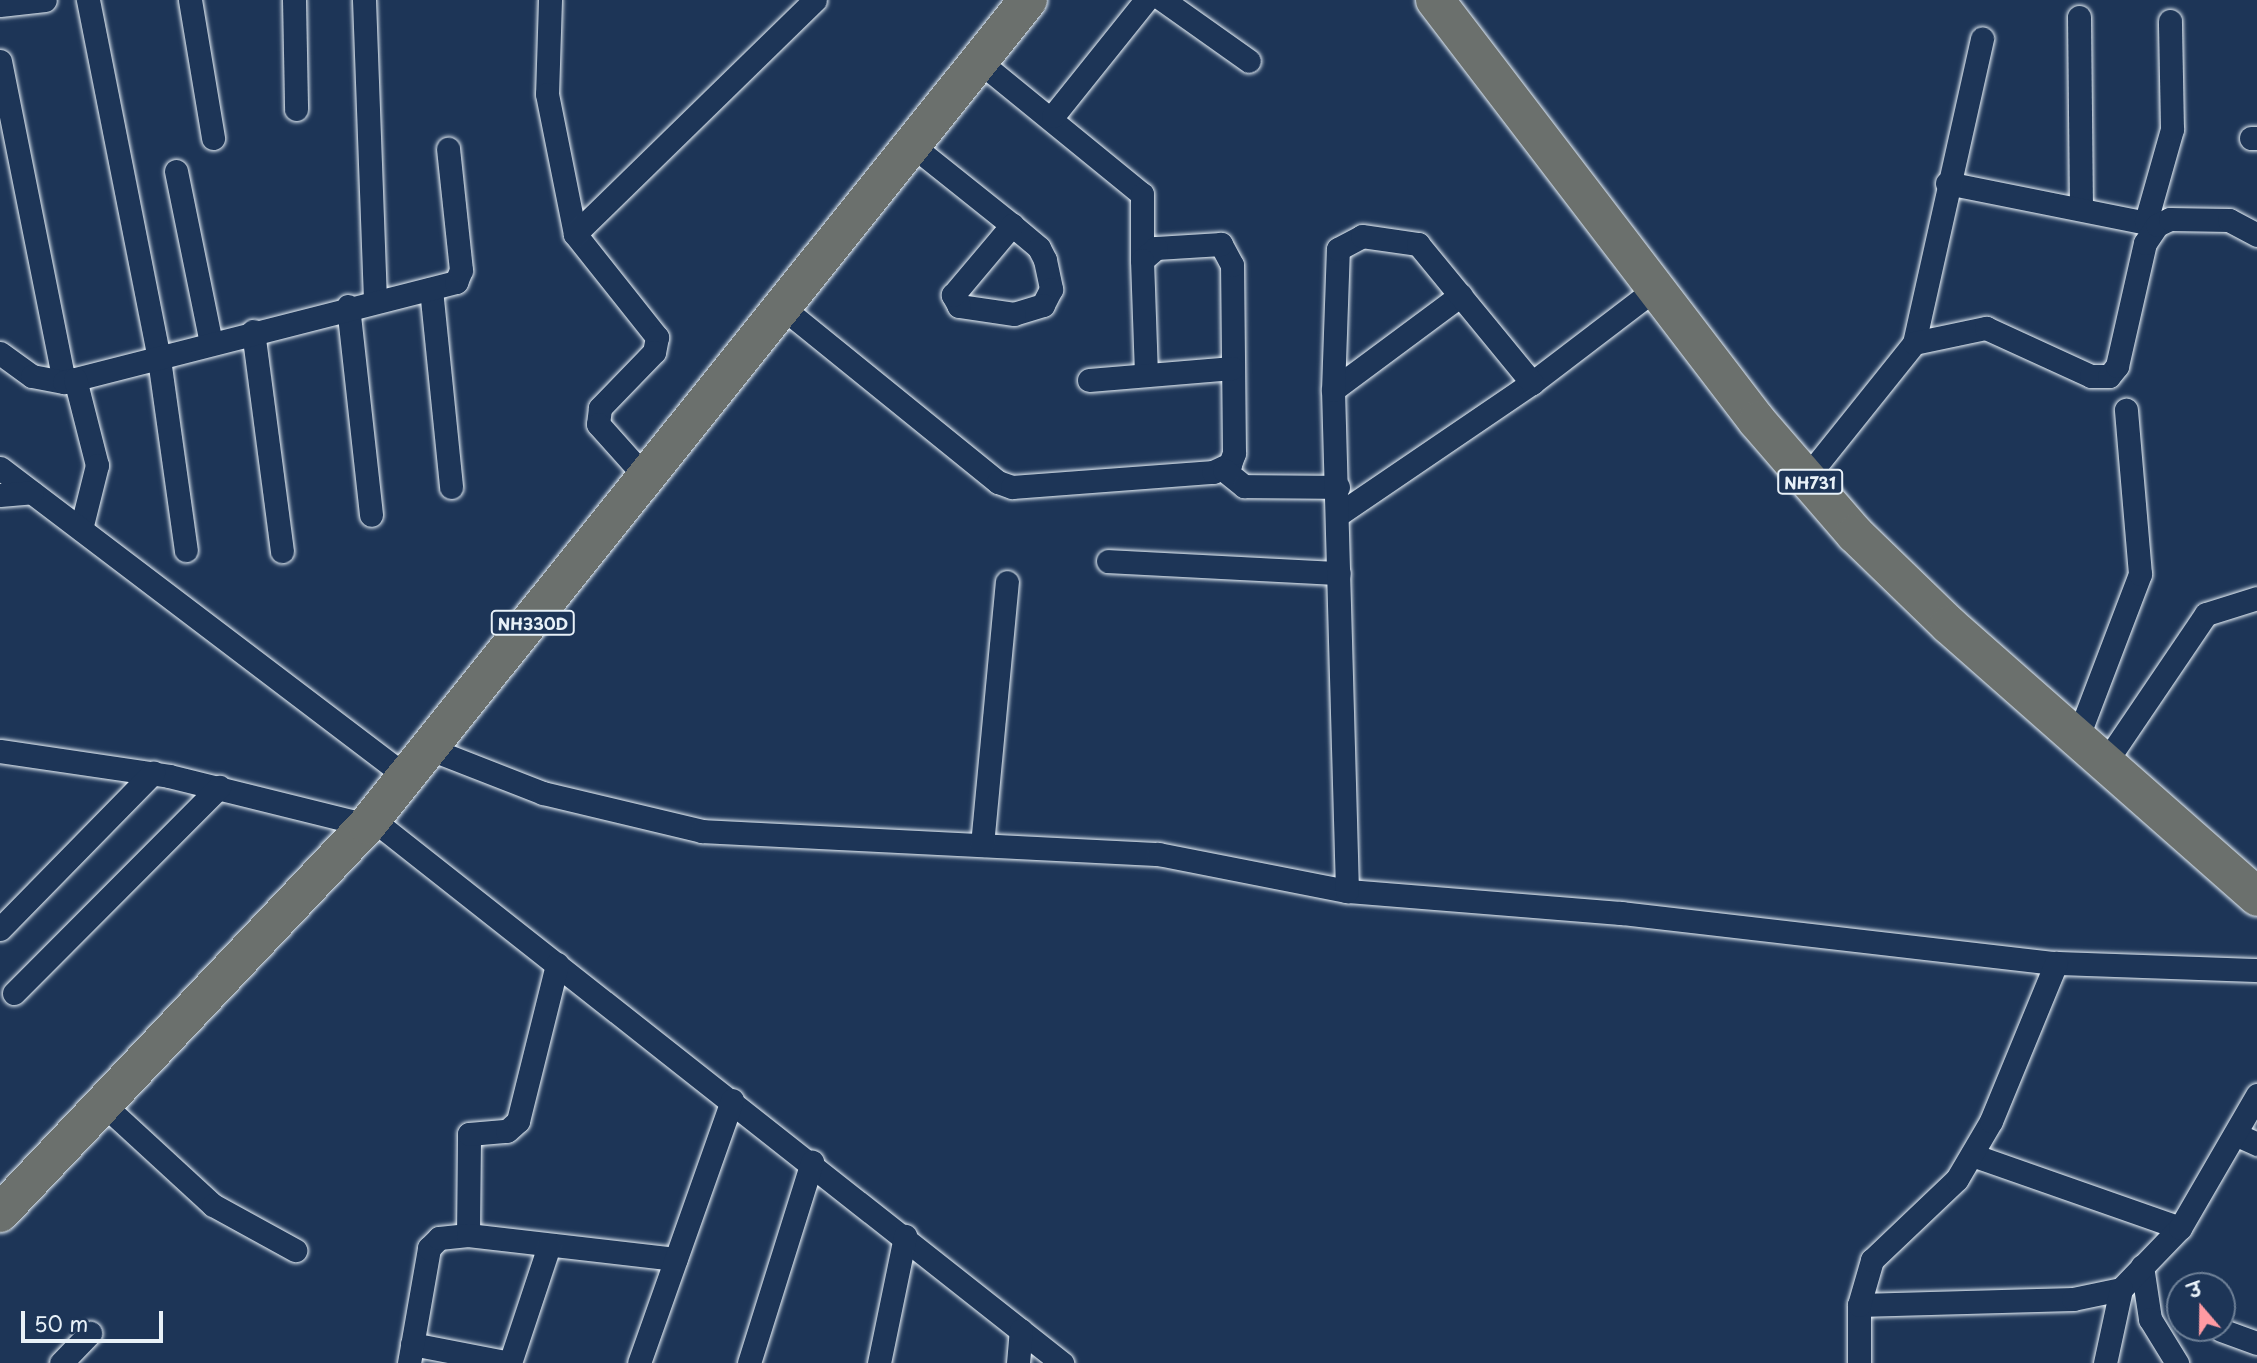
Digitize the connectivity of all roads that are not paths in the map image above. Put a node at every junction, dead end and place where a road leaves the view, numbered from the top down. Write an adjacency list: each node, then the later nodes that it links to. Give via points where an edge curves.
1 (45, 0): 12 (street)
2 (88, 0): 42 (street)
3 (190, 0): 21 (street)
4 (294, 0): 19 (street)
5 (364, 0): 35 (street)
6 (550, 0): 29 (street, via 547,94)
7 (815, 0): 29 (street)
8 (1028, 0): 18 (highway, NH330D)
9 (1146, 0): 20 (street)
10 (1163, 0): 17 (street)
11 (1435, 0): 33 (highway, NH731)
12 (0, 5)
13 (2079, 16): 26 (street)
14 (2170, 21): 27 (street, via 2172,129)
15 (1982, 39): 25 (street)
16 (0, 61): 46 (street)
17 (1249, 61)
18 (980, 62): 20 (street); 22 (highway, NH330D)
19 (296, 109)
20 (1053, 116): 31 (street, via 1142,194)
21 (213, 138)
22 (913, 146): 28 (street); 37 (highway, NH330D)
23 (448, 149): 32 (street, via 461,270 456,282)
24 (176, 171): 40 (street)
25 (1947, 183): 26 (street); 39 (street)
26 (2081, 209): 27 (street)
27 (2152, 223): 30 (street, via 2229,220); 39 (street, via 2117,366 2109,376 2091,376 1986,328)
28 (1012, 225): 28 (street, via 1040,248 1049,298 1025,313 959,306 953,295)
29 (575, 234): 53 (street, via 657,337 654,352 597,416 604,435)
30 (2257, 235)
31 (1142, 260): 43 (street, via 1157,248 1214,242 1227,248); 44 (street)
32 (431, 289): 35 (street); 54 (street)
33 (1655, 289): 47 (street); 52 (highway, NH731)
34 (1461, 296): 47 (street); 48 (street); 48 (street, via 1408,239 1362,236 1345,242 1335,256)
35 (375, 300): 36 (street)
36 (348, 306): 38 (street); 59 (street)
37 (783, 308): 51 (street, via 998,482 1012,487); 53 (highway, NH330D)
38 (253, 331): 40 (street); 62 (street)
39 (1914, 343): 52 (street)
40 (211, 344): 42 (street)
41 (0, 353): 46 (street, via 32,376)
42 (159, 359): 46 (street); 61 (street)
43 (1233, 368): 44 (street); 51 (street, via 1234,453)
44 (1146, 372): 45 (street)
45 (1090, 380)
46 (69, 381): 60 (street, via 97,465)
47 (1532, 383): 58 (street)
48 (1334, 390): 55 (street)
49 (2126, 410): 68 (street, via 2140,574)
50 (0, 468): 56 (street)
51 (1224, 470): 55 (street, via 1244,486)
52 (1806, 478): 68 (highway, NH731, via 1901,580)
53 (648, 480): 69 (highway, NH330D)
54 (452, 487)
55 (1338, 487): 58 (street)
56 (32, 492): 57 (street); 60 (street)
57 (0, 495)
58 (1339, 514): 64 (street)
59 (371, 515)
60 (81, 529): 69 (street)
61 (186, 550)
62 (282, 551)
63 (1108, 561): 64 (street)
64 (1339, 573): 74 (street)
65 (1007, 582): 73 (street)
66 (2257, 598): 68 (street, via 2206,614)
67 (0, 751): 70 (street)
68 (2091, 751): 75 (highway, NH731)
69 (418, 763): 72 (highway, NH330D); 73 (street, via 702,831)
70 (153, 773): 71 (street); 76 (street)
71 (219, 787): 72 (street); 80 (street)
72 (370, 822): 78 (street); 83 (highway, NH330D)
73 (982, 845): 74 (street, via 1157,854)
74 (1347, 891): 77 (street, via 1621,913)
75 (2257, 897)
76 (3, 922)
77 (2056, 963): 79 (street); 85 (street)
78 (557, 964): 82 (street); 89 (street, via 518,1121 507,1131 469,1134)
79 (2257, 970)
80 (14, 993)
81 (2257, 1095): 84 (street)
82 (732, 1100): 86 (street); 93 (street)
83 (103, 1104): 87 (highway, NH330D); 92 (street, via 214,1205)
84 (2247, 1139): 88 (street)
85 (1972, 1155): 88 (street); 96 (street, via 1941,1199 1872,1260)
86 (812, 1162): 90 (street); 105 (street)
87 (0, 1213)
88 (2180, 1228): 94 (street)
89 (468, 1235): 91 (street); 101 (street, via 439,1238 429,1248)
90 (905, 1236): 97 (street); 106 (street)
91 (549, 1246): 93 (street); 103 (street)
92 (295, 1250)
93 (677, 1259): 104 (street)
94 (2142, 1266): 95 (street); 111 (street, via 2150,1319)
95 (2121, 1289): 96 (street, via 2073,1299); 110 (street)
96 (1858, 1305): 109 (street)
97 (1021, 1330): 107 (street); 108 (street)
98 (90, 1333): 102 (street)
99 (2236, 1335): 100 (street)
100 (2257, 1343)
101 (410, 1354): 103 (street)
102 (61, 1363)
103 (510, 1363)
104 (639, 1363)
105 (749, 1363)
106 (879, 1363)
107 (1018, 1363)
108 (1062, 1363)
109 (1859, 1363)
110 (2105, 1363)
111 (2177, 1363)

